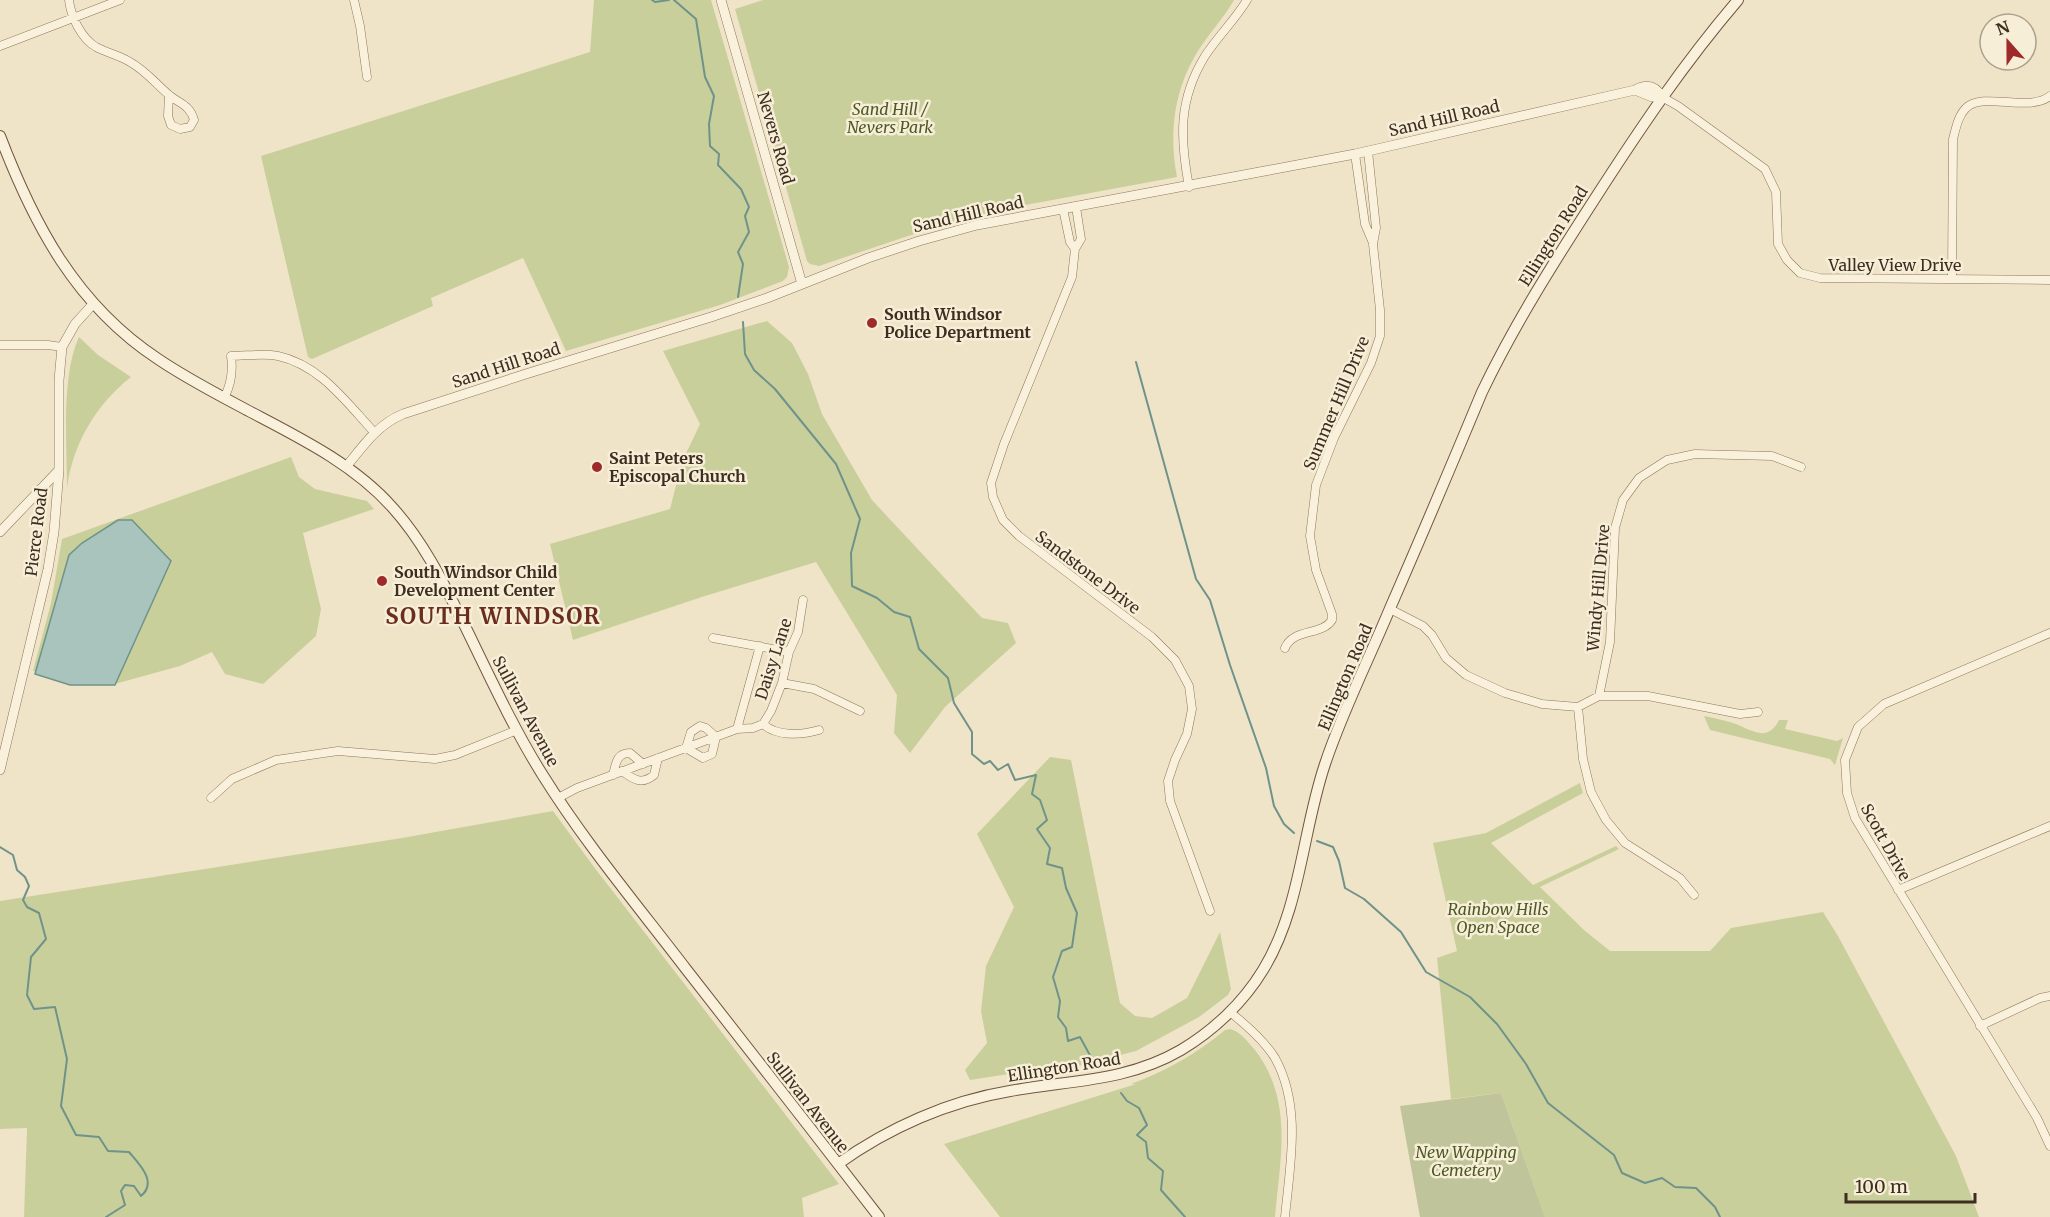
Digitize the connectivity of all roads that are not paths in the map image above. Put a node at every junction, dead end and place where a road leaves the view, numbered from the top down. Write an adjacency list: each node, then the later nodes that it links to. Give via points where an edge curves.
1 (69, 0): 7 (street)
2 (120, 0): 7 (street)
3 (354, 0): 9 (street)
4 (721, 0): 23 (street, Nevers Road)
5 (1247, 0): 16 (street, via 1205,57 1184,108 1184,156)
6 (1738, 0): 12 (main road, Ellington Road)
7 (73, 17): 8 (street); 10 (street, via 94,46 129,61)
8 (0, 46)
9 (367, 77)
10 (169, 94): 10 (street, via 191,110 194,120 190,127 180,129 171,125)
11 (2050, 96): 21 (street, via 2029,103 1971,105 1958,121 1953,139)
12 (1662, 97): 14 (street, Sand Hill Road, via 1635,90); 21 (street, Valley View Drive, via 1765,169 1776,192 1778,244 1800,273 1820,278); 34 (main road, Ellington Road, via 1505,344)
13 (0, 136): 24 (main road, Sullivan Avenue, via 40,227)
14 (1368, 151): 15 (street, Sand Hill Road); 19 (street, Summer Hill Drive, via 1376,228)
15 (1355, 154): 16 (street, Sand Hill Road); 19 (street, Summer Hill Drive, via 1365,224)
16 (1189, 187): 17 (street, Sand Hill Road)
17 (1076, 207): 18 (street, Sand Hill Road); 20 (street, Sandstone Drive, via 1081,239)
18 (1063, 209): 20 (street, Sandstone Drive); 23 (street, Sand Hill Road, via 918,241)
19 (1373, 243): 38 (street, Summer Hill Drive, via 1380,336 1321,471 1311,523 1312,556 1332,620 1326,626 1294,637)
20 (1075, 249): 61 (street, Sandstone Drive, via 1072,277 993,474 993,497 1003,520 1019,536 1152,638 1175,660 1184,677 1192,709 1187,734 1168,781 1170,801)
21 (1952, 278): 22 (street, Valley View Drive)
22 (2050, 280)
23 (802, 284): 28 (street, Sand Hill Road, via 711,317 436,403 393,419)
24 (93, 304): 26 (street, Pierce Road); 27 (main road, Sullivan Avenue, via 156,358)
25 (0, 345): 26 (street)
26 (62, 347): 31 (street, Pierce Road)
27 (224, 398): 28 (street, via 229,388 231,356 275,355 315,372); 29 (main road, Sullivan Avenue)
28 (374, 432): 29 (street, Sand Hill Road)
29 (346, 467): 47 (main road, Sullivan Avenue, via 392,506 424,549)
30 (1801, 467): 41 (street, Windy Hill Drive, via 1772,456 1695,454 1667,460 1639,478 1623,500 1615,528 1610,642)
31 (59, 470): 32 (street); 53 (street, Pierce Road, via 48,569)
32 (0, 532)
33 (803, 600): 39 (street, Daisy Lane, via 798,632)
34 (1390, 609): 42 (street, via 1423,626 1446,658 1466,675 1542,704); 63 (main road, Ellington Road, via 1325,766 1282,930 1263,970)
35 (2050, 633): 59 (street, Scott Drive, via 1884,704 1858,727 1845,760 1847,793 1855,818)
36 (713, 638): 37 (street)
37 (760, 646): 39 (street); 46 (street)
38 (1285, 648)
39 (789, 652): 40 (street, Daisy Lane)
40 (782, 683): 43 (street, via 814,689); 45 (street, Daisy Lane)
41 (1599, 696): 42 (street); 44 (street, via 1648,696 1740,714)
42 (1578, 707): 60 (street, via 1582,759 1591,792 1606,820 1625,843 1680,878)
43 (860, 711)
44 (1758, 712)
45 (763, 724): 46 (street); 48 (street, via 770,730 787,733)
46 (737, 729): 49 (street)
47 (516, 730): 56 (street, via 435,759 338,751 276,760 232,779); 57 (main road, Sullivan Avenue)
48 (819, 730)
49 (716, 737): 50 (street); 50 (street, via 703,727 696,727); 50 (street, via 712,754 707,758 699,758)
50 (686, 748): 51 (street)
51 (658, 758): 52 (street); 54 (street, via 654,775 646,780 636,781)
52 (643, 764): 54 (street); 55 (street, via 630,753 623,753)
53 (0, 770)
54 (622, 771): 55 (street)
55 (613, 775): 57 (street)
56 (211, 798)
57 (558, 798): 66 (main road, Sullivan Avenue)
58 (2050, 826): 59 (street)
59 (1898, 890): 64 (street, Scott Drive)
60 (1694, 895)
61 (1210, 911)
62 (2050, 996): 64 (street)
63 (1230, 1012): 66 (main road, Ellington Road, via 1200,1038 1158,1062 1108,1078 1010,1091 948,1106 887,1134); 68 (street, via 1274,1057 1286,1087 1293,1117)
64 (1980, 1026): 65 (street, Scott Drive)
65 (2050, 1146)
66 (838, 1164): 67 (main road, Sullivan Avenue)
67 (879, 1217)
68 (1285, 1217)

